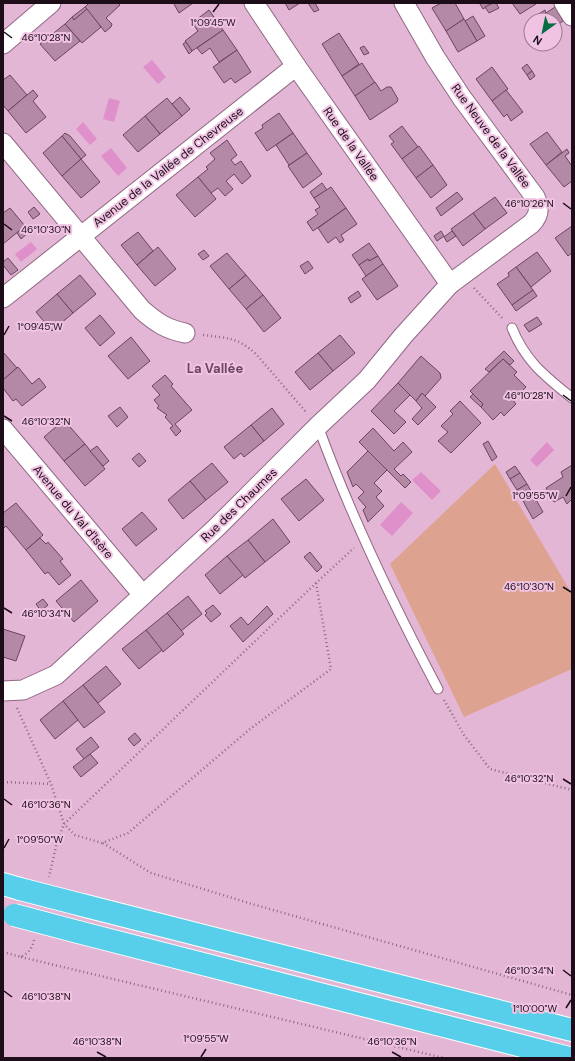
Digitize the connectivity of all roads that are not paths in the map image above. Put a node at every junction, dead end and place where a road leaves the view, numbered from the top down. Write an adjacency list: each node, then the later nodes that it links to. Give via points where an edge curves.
1 (51, 3): 6 (street)
2 (254, 3): 7 (street, Rue de la Vallée)
3 (404, 3): 10 (street, Rue Neuve de la Vallée, via 435,57 539,205 539,212 532,224)
4 (564, 3): 5 (street)
5 (572, 16)
6 (3, 44)
7 (296, 66): 9 (street, Avenue de la Vallée de Chevreuse); 10 (street, Rue de la Vallée)
8 (3, 143): 9 (street)
9 (81, 237): 11 (street, Avenue de la Vallée de Chevreuse); 13 (street, via 142,310 156,322 171,330)
10 (456, 279): 15 (street, Rue des Chaumes, via 403,336 367,380)
11 (3, 298)
12 (512, 328): 14 (lane, via 518,344 527,357)
13 (185, 333)
14 (572, 398)
15 (318, 426): 17 (street, Rue des Chaumes, via 216,528); 18 (lane, via 364,540)
16 (3, 429): 17 (street, Avenue du Val d'Isère)
17 (143, 595): 19 (street, Rue des Chaumes, via 56,675 23,690)
18 (438, 689)
19 (6, 691)
20 (11, 887): 22 (highway, bridge)
21 (9, 914): 23 (highway, bridge)
22 (572, 1030)
23 (569, 1058)

